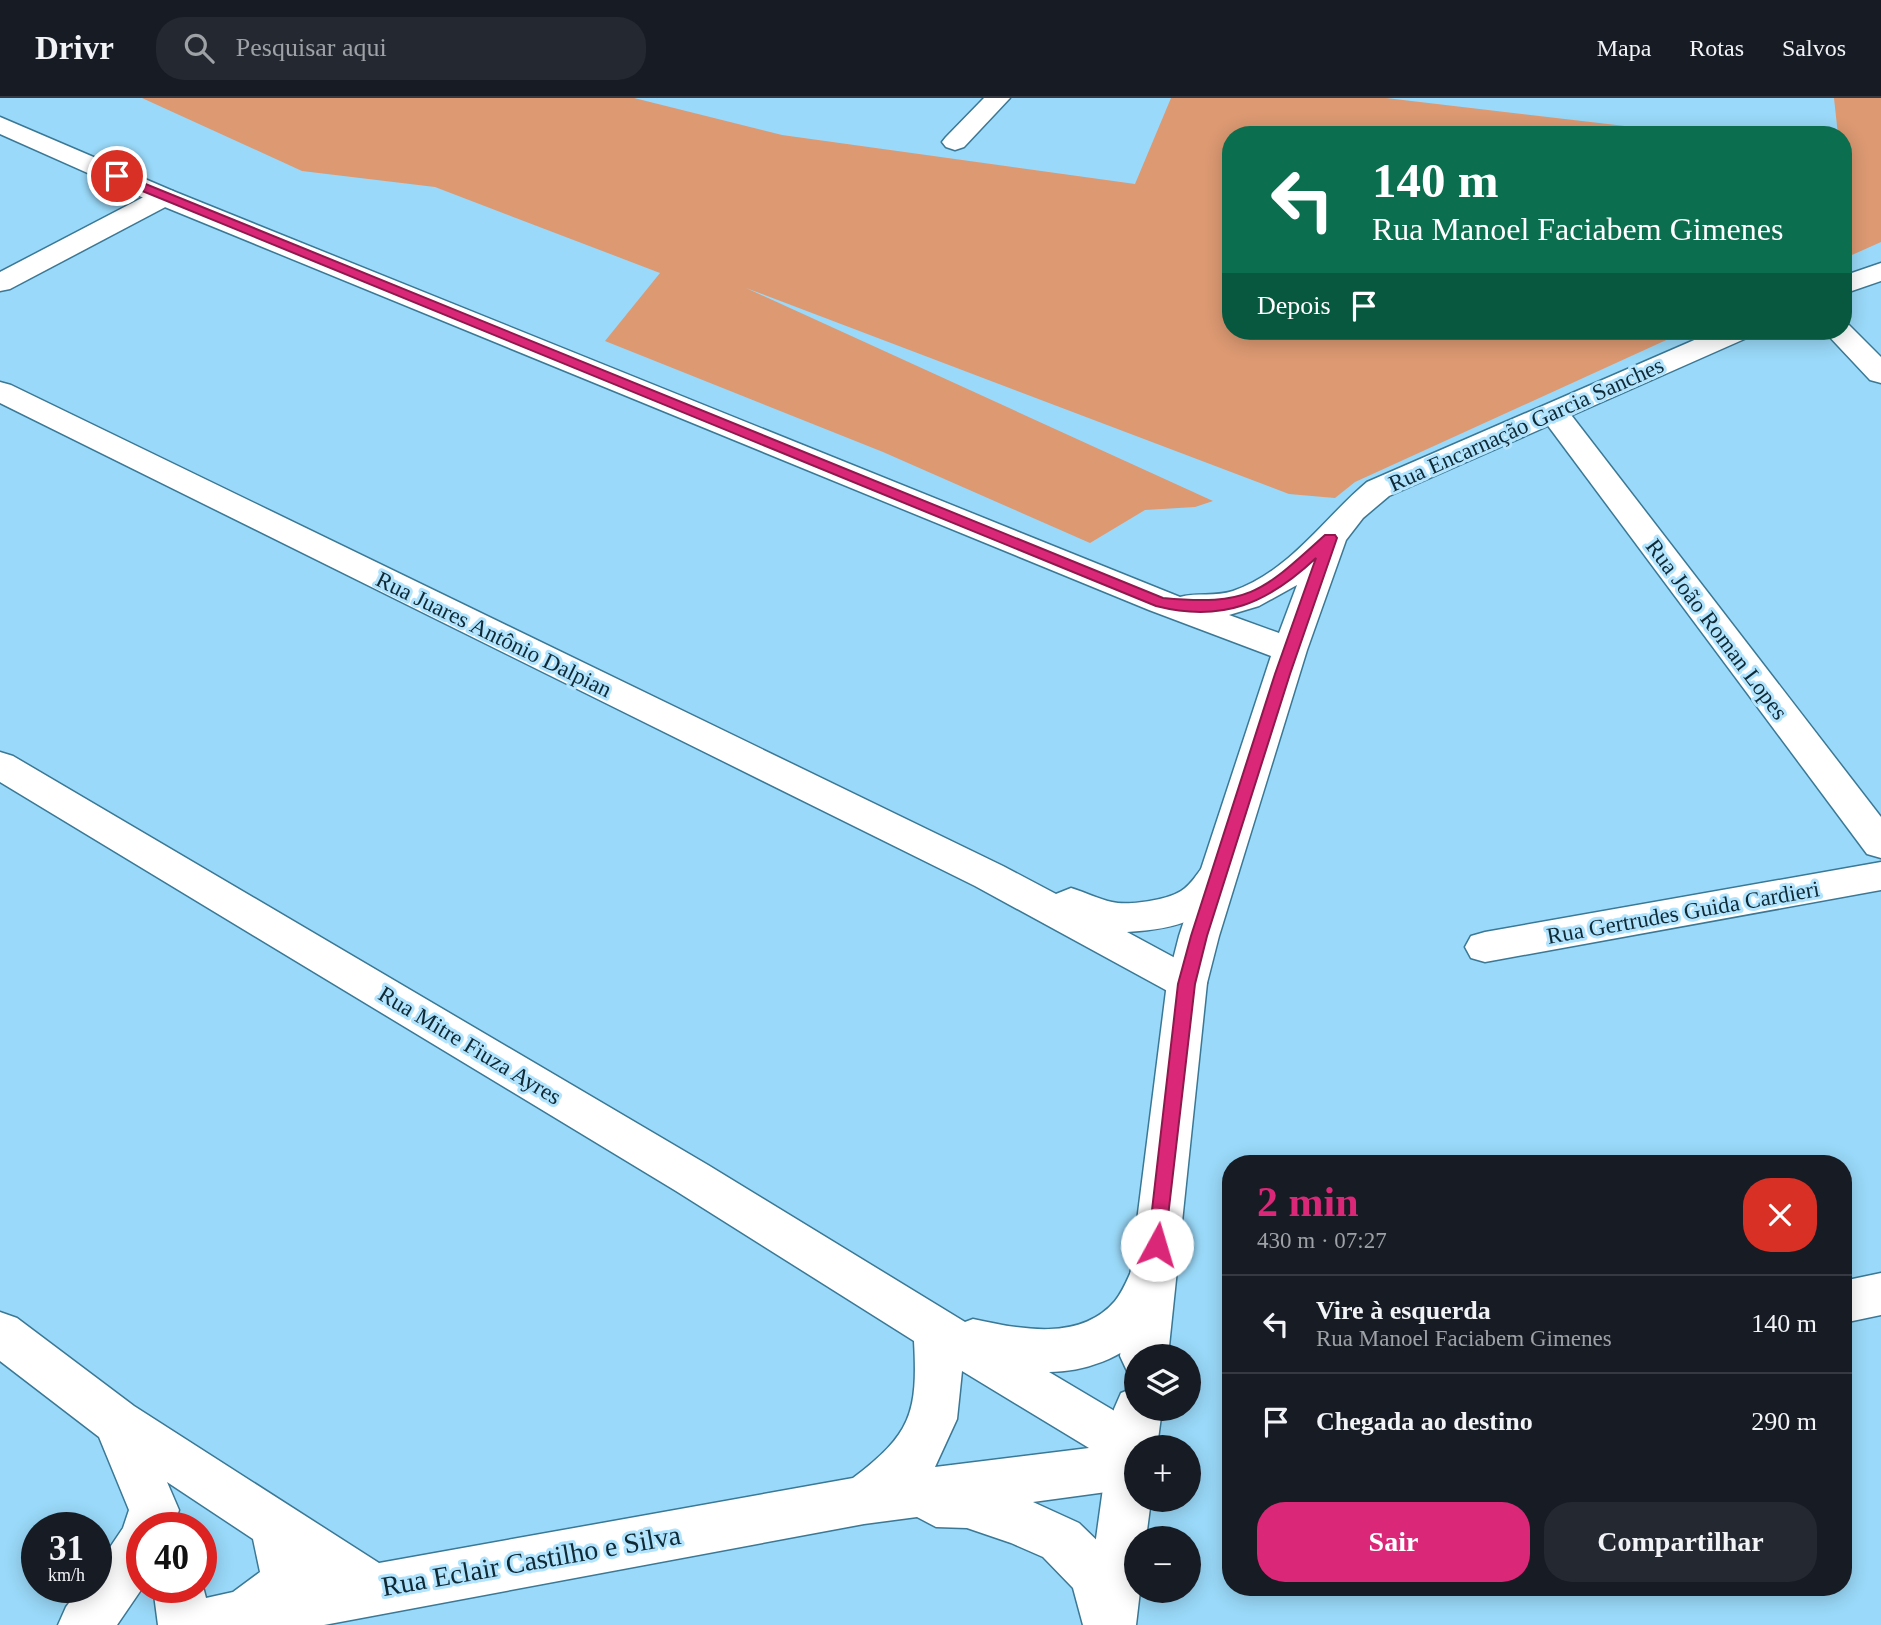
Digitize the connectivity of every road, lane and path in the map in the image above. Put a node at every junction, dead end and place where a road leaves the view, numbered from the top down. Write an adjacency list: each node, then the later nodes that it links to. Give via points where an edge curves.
1 (998, 98): 3 (street)
2 (0, 125): 4 (street)
3 (955, 142)
4 (164, 197): 7 (street); 14 (street)
5 (1881, 271): 6 (street)
6 (1852, 282)
7 (0, 283)
8 (1719, 340): 12 (street, Rua Encarnação Garcia Sanches)
9 (1848, 340): 10 (street)
10 (1881, 374)
11 (0, 391): 19 (street, Rua Juares Antônio Dalpian)
12 (1554, 413): 13 (street, Rua Encarnação Garcia Sanches, via 1378,489); 17 (street, Rua João Roman Lopes)
13 (1330, 538): 14 (street, via 1263,593 1209,607); 15 (street, Rua Encarnação Garcia Sanches)
14 (1161, 602): 15 (street)
15 (1290, 650): 18 (street, Rua Encarnação Garcia Sanches)
16 (0, 765): 28 (street, Rua Mitre Fiuza Ayres, via 692,1178)
17 (1881, 844)
18 (1219, 873): 21 (street, Rua Juares Antônio Dalpian, via 1196,901 1158,915); 22 (street, Rua Encarnação Garcia Sanches)
19 (989, 876): 21 (street, Rua Juares Antônio Dalpian); 24 (street, Rua Juares Antônio Dalpian)
20 (1881, 876): 23 (street, Rua Gertrudes Guida Cardieri)
21 (1114, 918): 22 (street, Rua Juares Antônio Dalpian)
22 (1199, 936): 24 (street, Rua Encarnação Garcia Sanches)
23 (1485, 947)
24 (1187, 984): 25 (street, Rua Encarnação Garcia Sanches)
25 (1154, 1272): 28 (street, Rua Mitre Fiuza Ayres, via 1130,1317 1100,1340 1059,1351 1017,1351); 30 (street, Rua Encarnação Garcia Sanches)
26 (1881, 1294): 27 (street)
27 (1852, 1300)
28 (937, 1330): 32 (street, Rua Mitre Fiuza Ayres); 34 (street, Rua Eclair Castilho e Silva, via 939,1391 930,1429 907,1465)
29 (0, 1333): 31 (street)
30 (1145, 1344)
31 (117, 1422): 35 (street); 37 (street)
32 (1124, 1435)
33 (1124, 1443): 34 (street, Rua Eclair Castilho e Silva)
34 (864, 1500): 39 (street, Rua Eclair Castilho e Silva); 44 (street, Rua Eclair Castilho e Silva, via 967,1504 1061,1539 1095,1574)
35 (146, 1512)
36 (1125, 1512): 44 (street)
37 (271, 1522): 39 (street); 41 (street, via 287,1558 285,1579 270,1601)
38 (126, 1567): 42 (street)
39 (374, 1589): 41 (street, Rua Eclair Castilho e Silva)
40 (181, 1603): 43 (street)
41 (219, 1621)
42 (84, 1625)
43 (184, 1625)
44 (1110, 1625)

